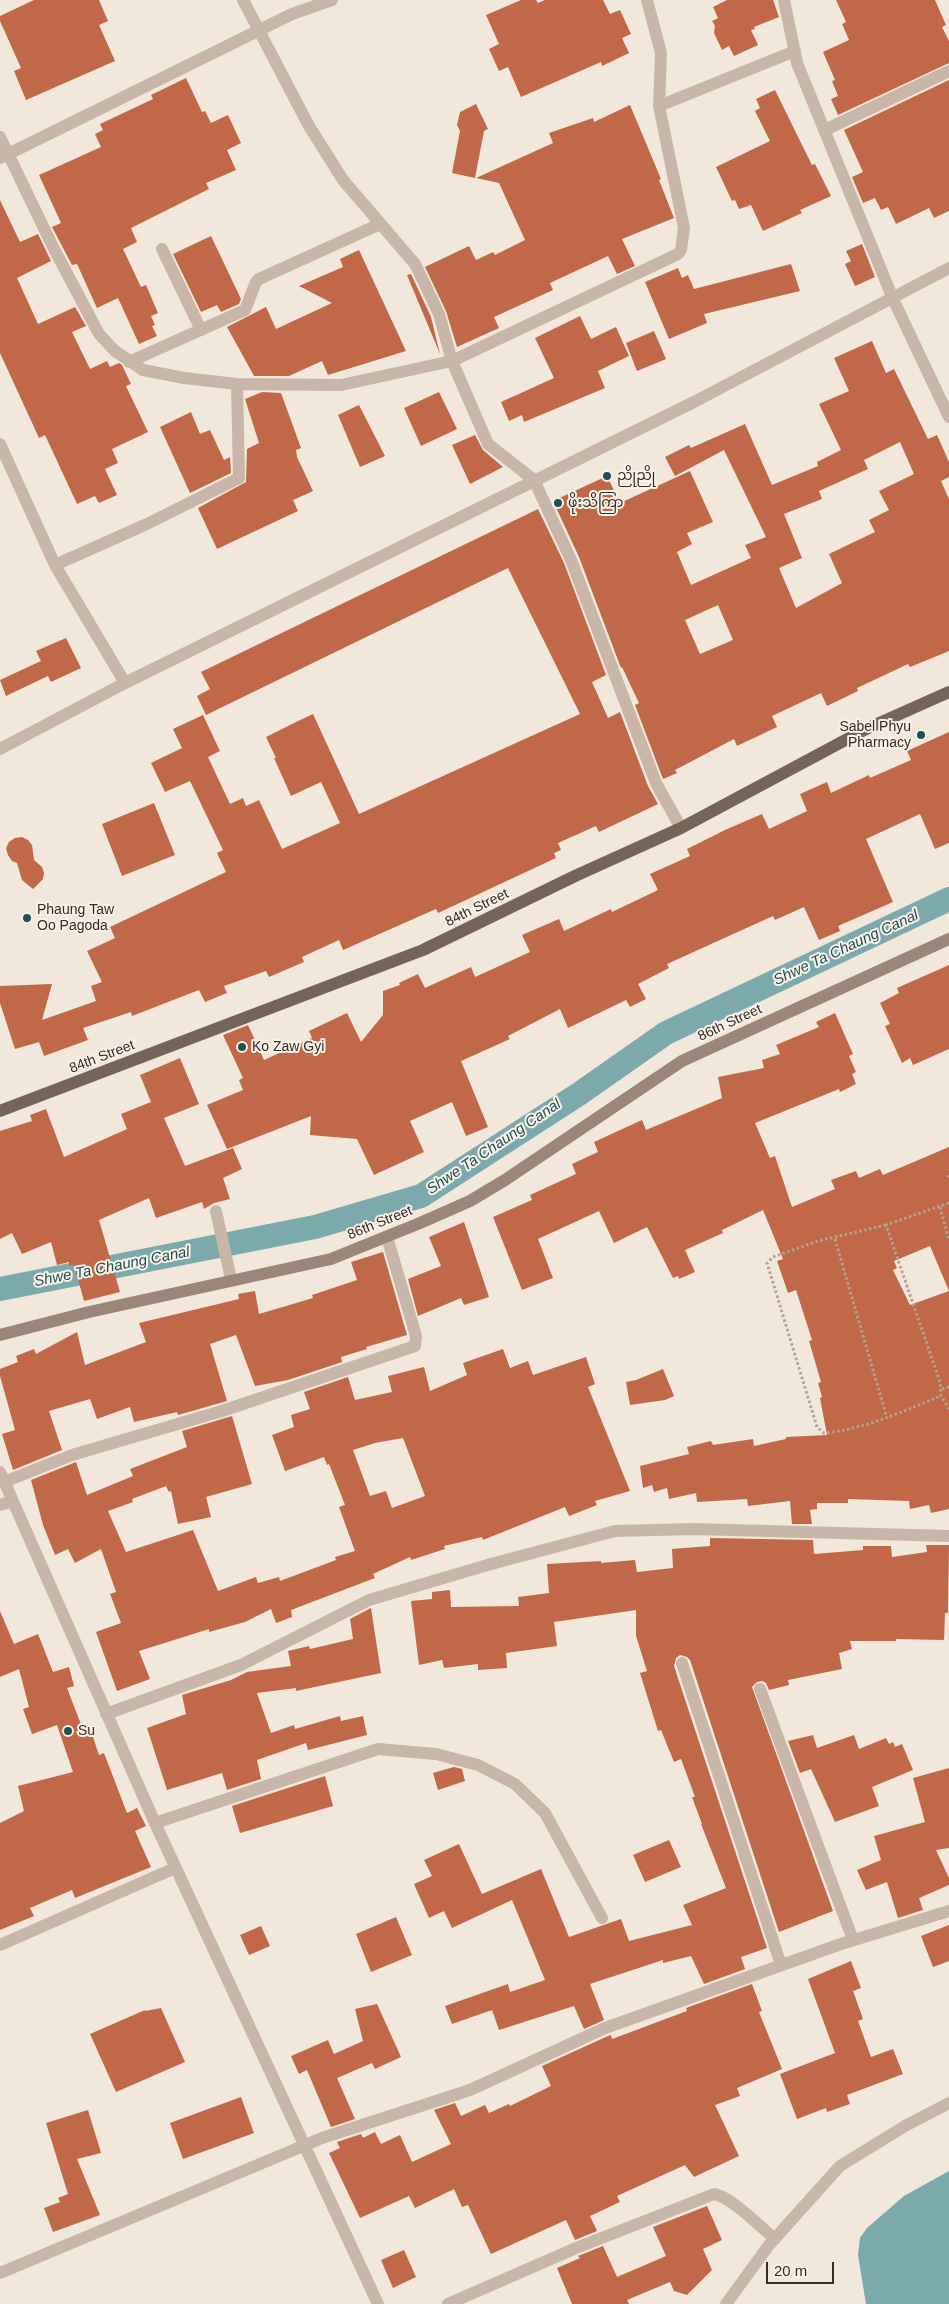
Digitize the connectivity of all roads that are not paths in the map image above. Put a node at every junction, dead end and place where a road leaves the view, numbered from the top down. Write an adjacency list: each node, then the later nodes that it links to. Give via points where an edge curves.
1 (243, 0): 5 (street)
2 (332, 0): 5 (street)
3 (647, 0): 8 (street, via 661,53)
4 (784, 0): 6 (street)
5 (257, 30): 11 (street); 12 (street, via 309,126 343,180)
6 (795, 51): 8 (street); 9 (street)
7 (949, 71): 9 (street)
8 (659, 106): 17 (street, via 684,228 678,254)
9 (825, 130): 15 (street)
10 (0, 137): 11 (street)
11 (4, 156): 18 (street, via 91,321 115,352)
12 (380, 224): 16 (street, via 259,279 246,310); 17 (street, via 415,264 439,314)
13 (162, 249): 16 (street)
14 (949, 268): 15 (street)
15 (893, 299): 20 (street); 22 (street)
16 (201, 330): 18 (street)
17 (452, 361): 19 (street, via 341,385); 22 (street, via 488,444)
18 (129, 362): 19 (street, via 143,370 167,375)
19 (237, 384): 23 (street, via 239,478)
20 (949, 417)
21 (0, 444): 23 (street)
22 (534, 480): 24 (street); 27 (street, via 571,560 656,784)
23 (55, 565): 24 (street)
24 (125, 683): 26 (street)
25 (949, 692): 27 (main road, 84th Street, via 866,729)
26 (0, 749)
27 (681, 828): 29 (main road, 84th Street, via 423,950)
28 (949, 939): 31 (main road, 86th Street, via 682,1061 477,1197)
29 (0, 1111)
30 (216, 1211): 32 (street)
31 (387, 1237): 32 (main road, 86th Street, via 331,1259); 34 (street, via 416,1336 415,1346 222,1410)
32 (231, 1279): 33 (main road, 86th Street)
33 (0, 1335)
34 (2, 1477): 35 (street)
35 (12, 1501): 36 (street); 40 (street)
36 (0, 1506)
37 (949, 1536): 40 (street, via 694,1529 615,1531 370,1600 241,1665)
38 (682, 1663): 47 (street)
39 (760, 1689): 45 (street)
40 (106, 1714): 41 (street)
41 (155, 1823): 42 (street); 44 (street, via 378,1749 436,1754 478,1765 515,1784 545,1812)
42 (175, 1868): 46 (street); 49 (street)
43 (949, 1911): 45 (street)
44 (602, 1918)
45 (852, 1940): 47 (street)
46 (0, 1945)
47 (781, 1965): 49 (street, via 605,2028 470,2090)
48 (949, 2103): 50 (street, via 904,2126 840,2166)
49 (306, 2145): 51 (street); 52 (street)
50 (775, 2239): 53 (street, via 730,2202 714,2194 576,2248); 54 (street)
51 (0, 2273)
52 (378, 2304)
53 (448, 2304)
54 (726, 2304)

